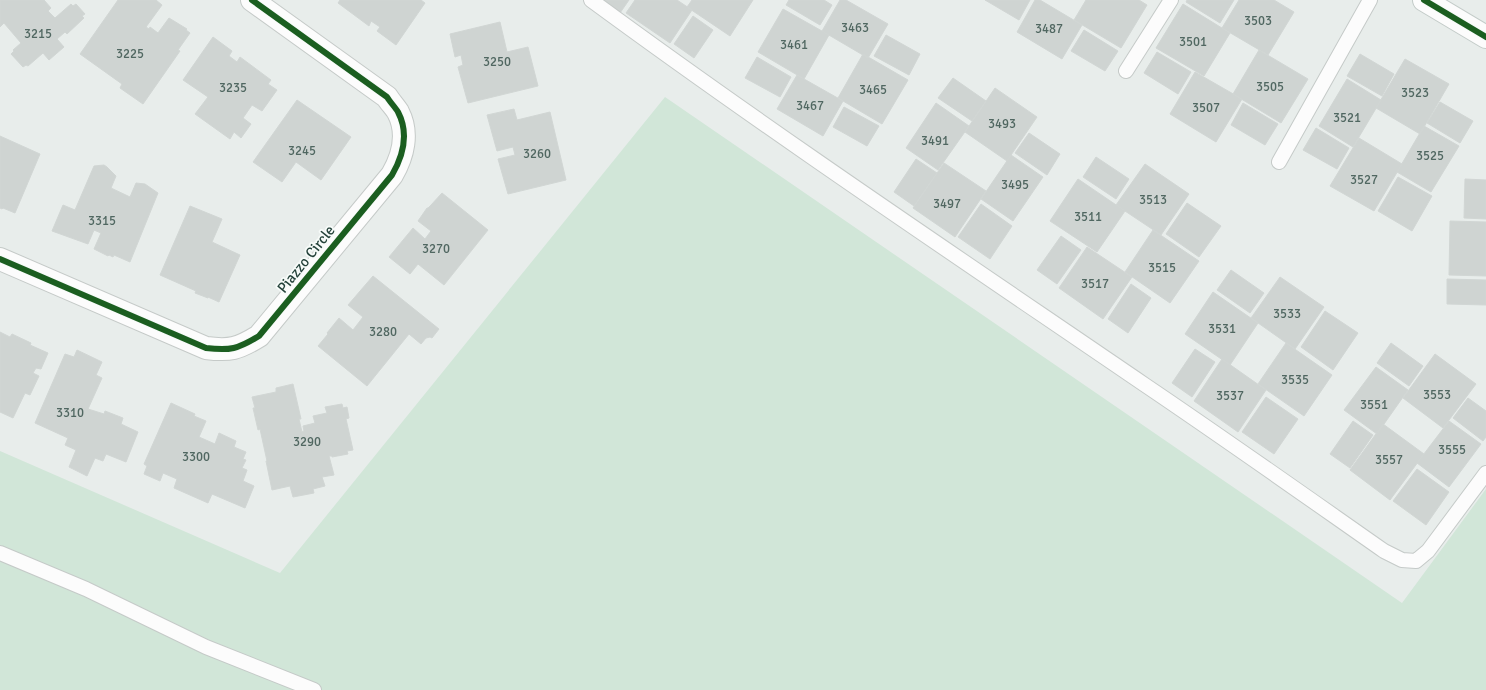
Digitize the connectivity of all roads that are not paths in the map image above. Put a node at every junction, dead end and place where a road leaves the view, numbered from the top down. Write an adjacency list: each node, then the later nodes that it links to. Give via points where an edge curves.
1 (252, 0): 9 (street, Piazzo Circle, via 387,97 398,113 404,130 403,148 398,165 392,174 259,336 243,346 225,350 206,348)
2 (591, 0): 10 (lane, via 669,58 843,179 1384,551 1402,560 1416,561 1428,551)
3 (1171, 0): 7 (lane)
4 (1370, 0): 8 (lane)
5 (1424, 0): 6 (street)
6 (1486, 37)
7 (1126, 71)
8 (1279, 162)
9 (0, 259)
10 (1486, 473)
11 (0, 553): 12 (lane, via 80,586 206,646)
12 (314, 690)

